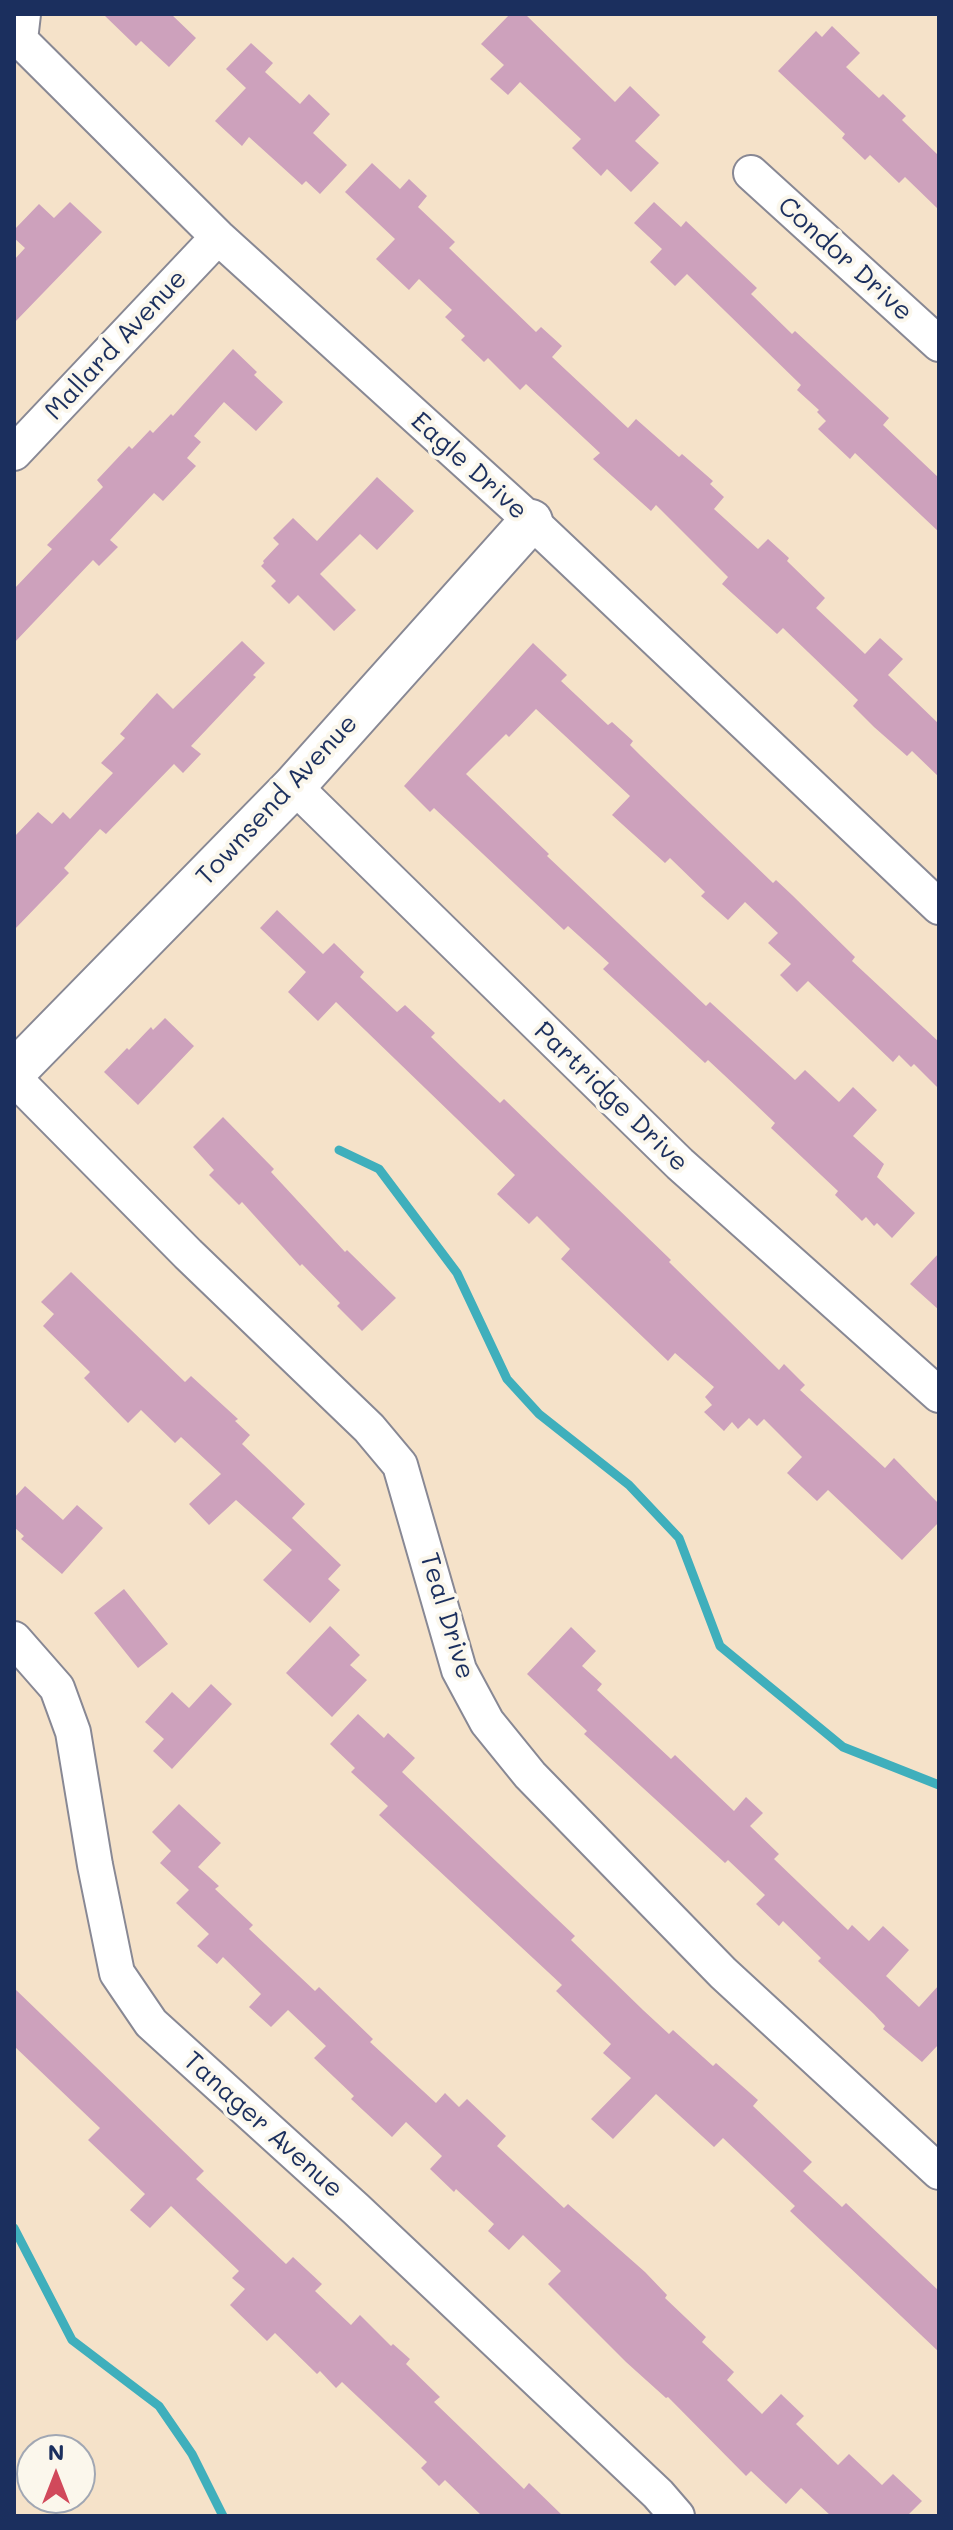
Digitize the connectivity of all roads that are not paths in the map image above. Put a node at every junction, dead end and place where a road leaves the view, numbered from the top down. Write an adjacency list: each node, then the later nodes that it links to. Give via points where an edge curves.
1 (23, 14): 3 (street, Eagle Drive, via 20,40)
2 (751, 173): 4 (street, Condor Drive)
3 (218, 237): 5 (street, Mallard Avenue); 6 (street, Eagle Drive)
4 (939, 344)
5 (14, 453)
6 (531, 521): 7 (street, Townsend Avenue); 8 (street, Eagle Drive)
7 (294, 786): 9 (street, Townsend Avenue); 10 (street, Partridge Drive, via 680,1164)
8 (939, 907)
9 (14, 1075): 12 (street, Teal Drive, via 400,1465 459,1670 487,1722 530,1775 723,1973)
10 (939, 1395)
11 (14, 1639): 13 (street, Tanager Avenue, via 57,1688 73,1732 117,1973 151,2023 356,2209)
12 (939, 2172)
13 (677, 2516)

